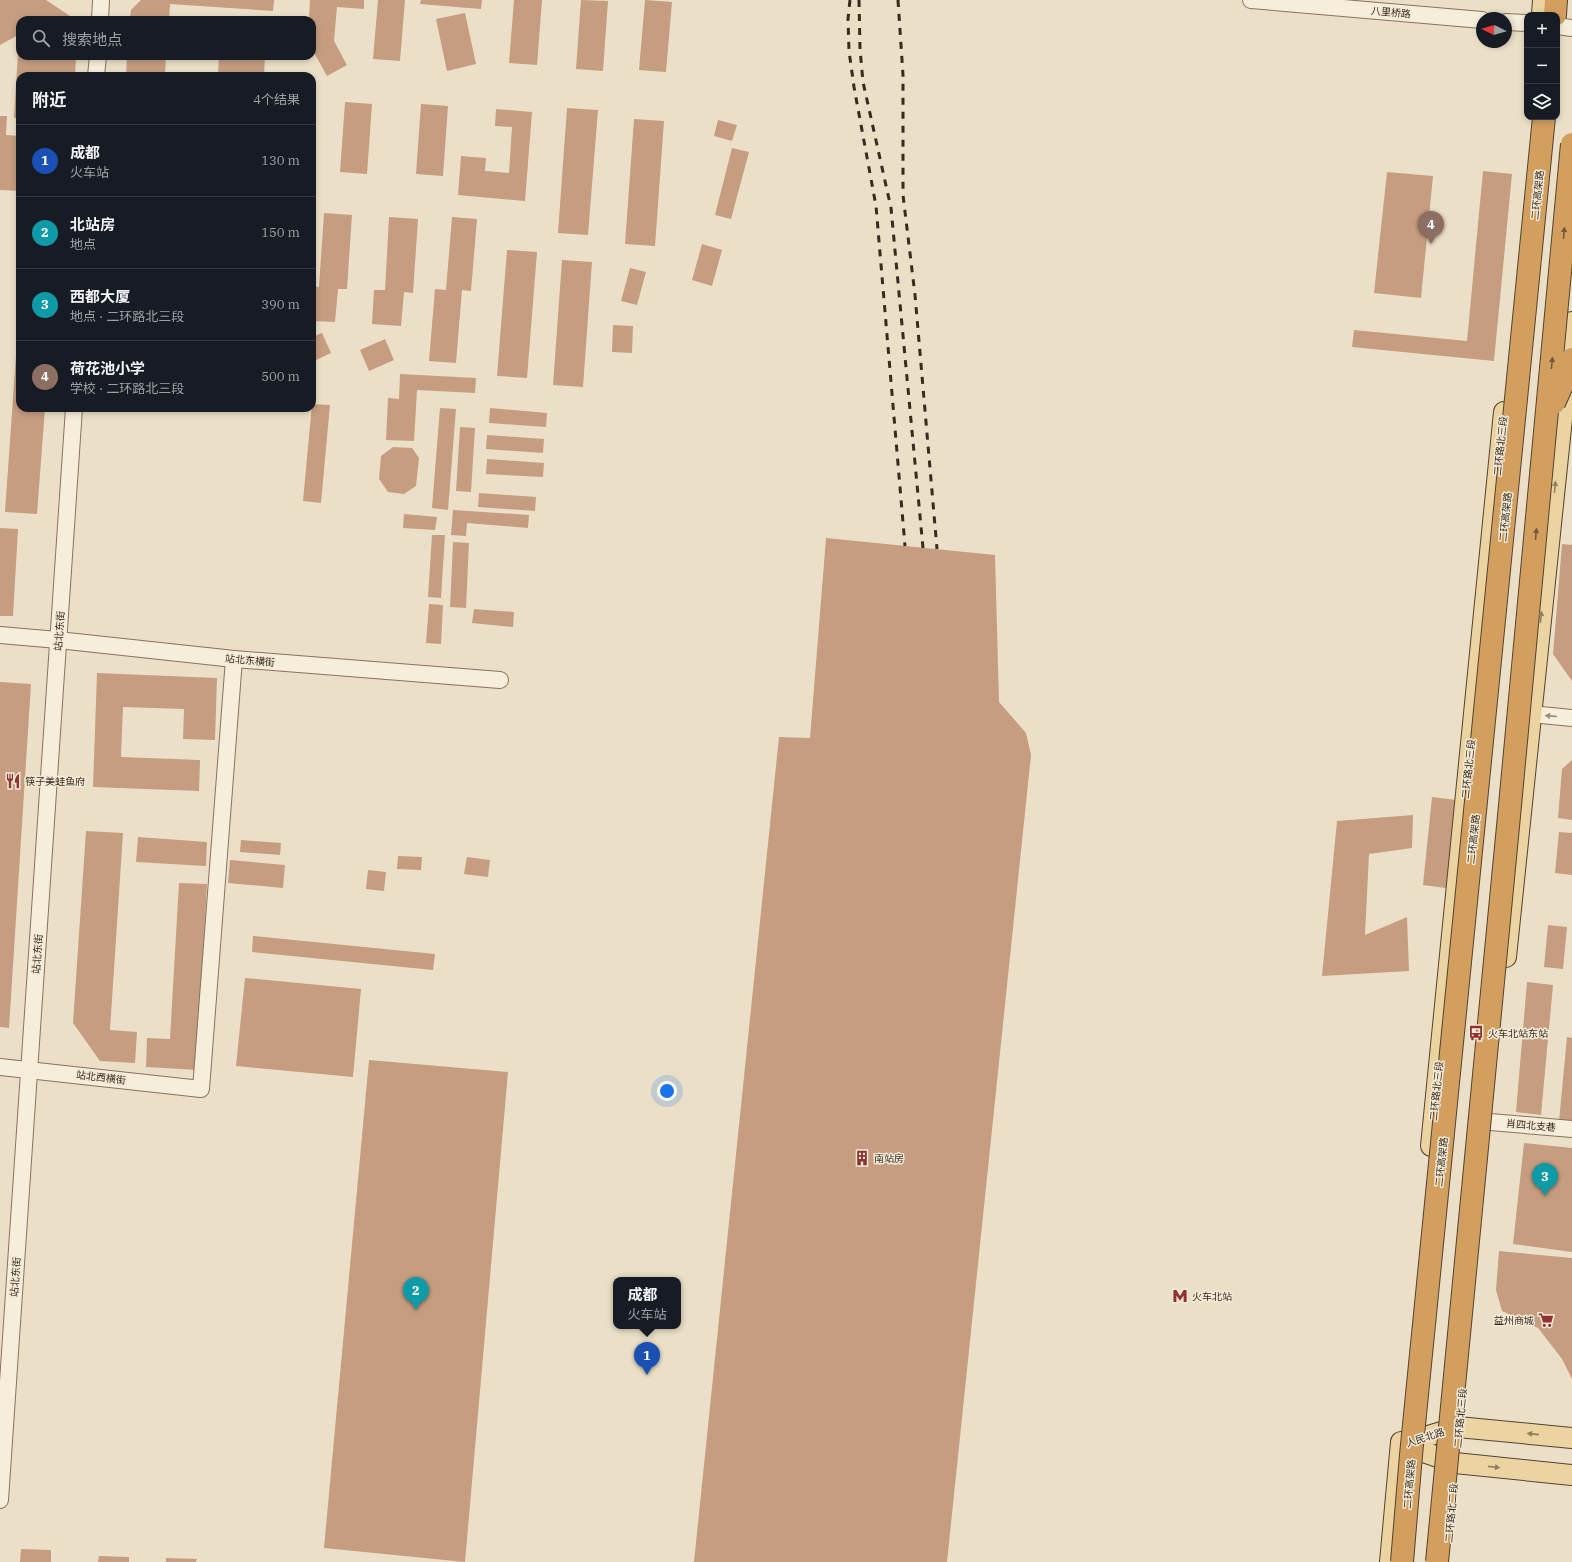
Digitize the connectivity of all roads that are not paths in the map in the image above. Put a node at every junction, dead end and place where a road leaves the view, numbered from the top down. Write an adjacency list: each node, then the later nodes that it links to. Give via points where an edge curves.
1 (102, 0): 7 (street)
2 (1251, 0): 8 (street, 八里桥路)
3 (1543, 0): 5 (main road)
4 (1556, 0): 6 (highway)
5 (1542, 12)
6 (1554, 12)
7 (100, 16)
8 (1476, 19)
9 (1512, 22): 10 (street)
10 (1524, 23)
11 (1560, 26): 12 (street)
12 (1572, 28)
13 (98, 60): 14 (street)
14 (96, 72)
15 (1533, 120): 34 (main road, 二环路北三段, via 1518,291 1496,484)
16 (1544, 120): 39 (highway, 二环高架路, bridge)
17 (1572, 144): 21 (highway, one-way to 17, bridge)
18 (1572, 322): 26 (main road, 二环路北三段, one-way to 18)
19 (1572, 359): 21 (highway, bridge)
20 (74, 412): 23 (street, 站北东街)
21 (1546, 423): 40 (highway, one-way to 21, bridge)
22 (0, 635): 23 (street, 站北东横街)
23 (58, 640): 24 (street, 站北东横街); 29 (street, 站北东街)
24 (234, 659): 25 (street, 站北东横街); 29 (street, 站北西横街, via 201,1089)
25 (500, 680)
26 (1531, 714): 27 (street, one-way to 26); 30 (main road, 二环路北三段)
27 (1572, 718)
28 (0, 1067): 29 (street, 站北西横街)
29 (29, 1069): 37 (street, 站北东街)
30 (1490, 1122): 31 (street, 肖四北支巷); 32 (main road, 二环路北三段)
31 (1572, 1129)
32 (1458, 1427): 33 (main road, 人民北路, one-way to 32); 34 (main road, 人民北路); 35 (main road, 二环路北三段)
33 (1572, 1438)
34 (1401, 1444): 35 (main road, 人民北路); 38 (main road)
35 (1455, 1463): 36 (main road, 人民北路, one-way to 36); 41 (main road, 二环路北二段)
36 (1572, 1475)
37 (0, 1500)
38 (1390, 1562)
39 (1402, 1562)
40 (1436, 1562)
41 (1446, 1562)

